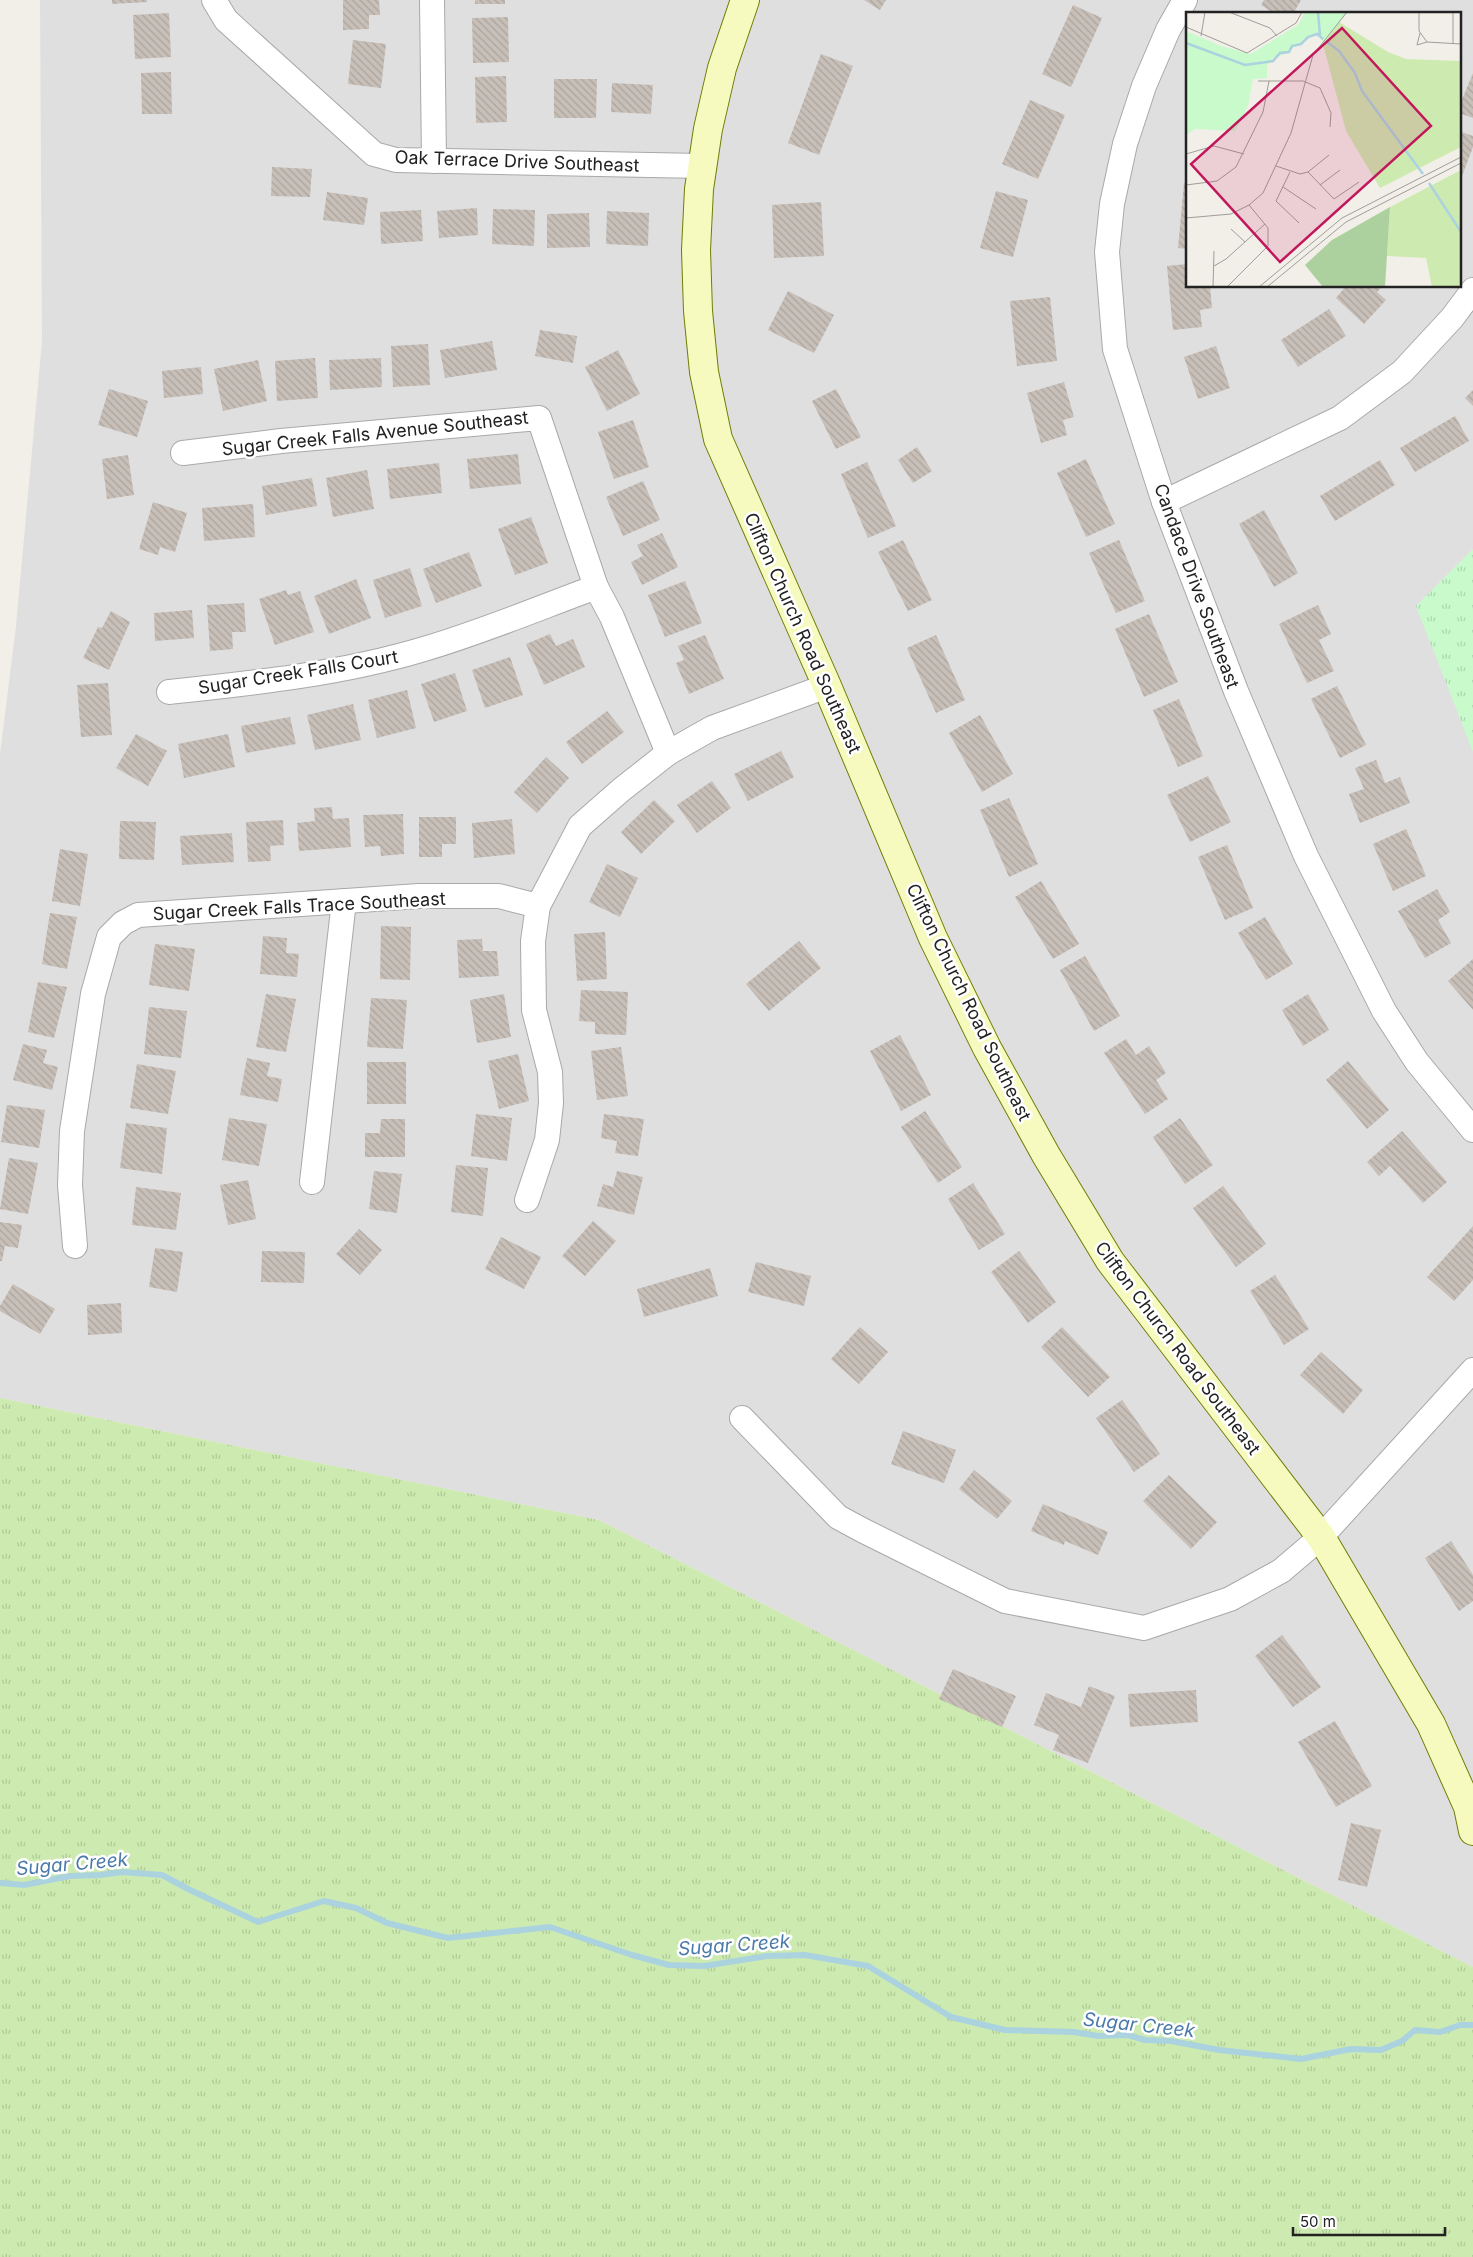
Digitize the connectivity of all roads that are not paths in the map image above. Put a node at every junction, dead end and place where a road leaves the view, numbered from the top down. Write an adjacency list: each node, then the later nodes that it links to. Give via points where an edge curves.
1 (214, 0): 5 (street, Oak Terrace Drive Southeast, via 226,20 374,154 396,160)
2 (432, 0): 5 (street)
3 (745, 0): 6 (street, Clifton Church Road Southeast, via 722,68)
4 (1185, 0): 9 (street, Candace Drive Southeast, via 1144,86 1125,144 1112,204 1107,252 1115,349)
5 (434, 161): 6 (street, Oak Terrace Drive Southeast)
6 (702, 166): 11 (street, Clifton Church Road Southeast, via 696,250 698,311 704,372 718,439)
7 (1473, 290): 9 (street, via 1402,372 1340,418)
8 (183, 453): 10 (street, Sugar Creek Falls Avenue Southeast, via 539,418)
9 (1164, 502): 16 (street, Candace Drive Southeast, via 1236,691 1306,856 1384,1011 1417,1062)
10 (596, 587): 12 (street, Sugar Creek Falls Court, via 424,649 357,666 249,684); 13 (street, Sugar Creek Falls Avenue Southeast, via 612,617)
11 (827, 686): 13 (street, via 712,728); 22 (street, Clifton Church Road Southeast, via 933,938 987,1048 1046,1155 1110,1261)
12 (168, 692)
13 (668, 753): 15 (street, via 580,826)
14 (344, 901): 15 (street, Sugar Creek Falls Trace Southeast, via 419,896 499,896); 17 (street); 19 (street, Sugar Creek Falls Trace Southeast, via 138,915 123,923 109,937 93,994 72,1131 70,1185)
15 (538, 906): 18 (street, via 534,941 534,1010 550,1072 552,1103 547,1140)
16 (1473, 1130)
17 (312, 1182)
18 (527, 1200)
19 (75, 1246)
20 (1473, 1370): 22 (street)
21 (742, 1418): 22 (street, via 838,1517 1005,1601 1144,1628 1230,1599 1281,1571)
22 (1321, 1537): 23 (street, Clifton Church Road Southeast, via 1431,1724 1468,1807)
23 (1473, 1831)

